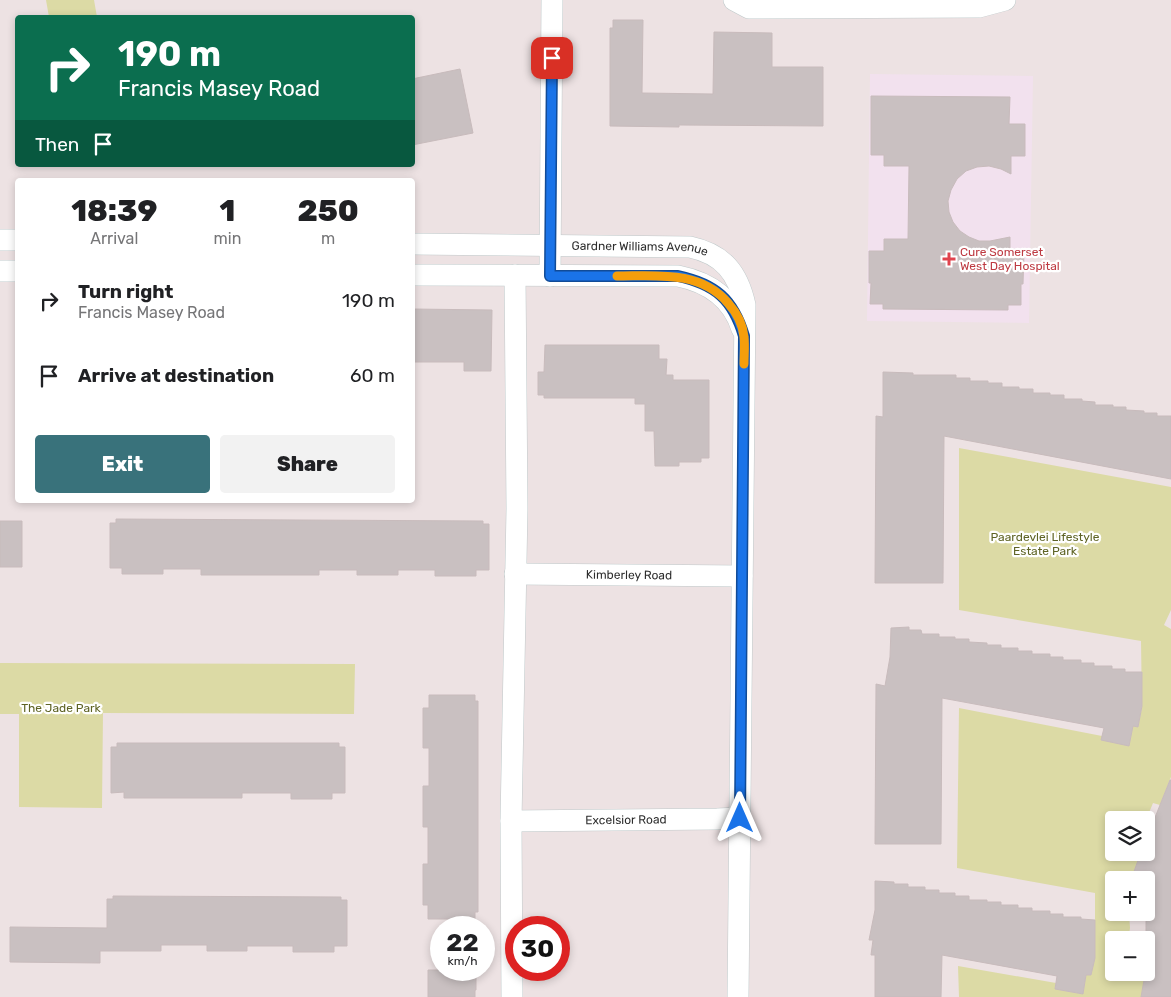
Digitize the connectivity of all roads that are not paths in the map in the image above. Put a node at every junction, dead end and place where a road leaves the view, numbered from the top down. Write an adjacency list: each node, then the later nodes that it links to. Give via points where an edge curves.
1 (552, 0): 7 (street)
2 (734, 0): 3 (street, via 749,8 979,7)
3 (1006, 0)
4 (0, 240): 5 (street)
5 (15, 240)
6 (415, 244): 7 (street, Gardner Williams Avenue)
7 (551, 245): 12 (street); 13 (street, Gardner Williams Avenue, via 690,247 713,255 738,282 745,305)
8 (0, 271): 9 (street)
9 (15, 271)
10 (415, 274): 11 (street, Gardner Williams Avenue)
11 (515, 275): 12 (street, Gardner Williams Avenue); 14 (street)
12 (550, 276): 13 (street, Gardner Williams Avenue, via 678,276 703,283 733,309)
13 (744, 336): 15 (street, Gardner Williams Avenue)
14 (515, 574): 15 (street, Kimberley Road); 17 (street)
15 (742, 576): 16 (street, Gardner Williams Avenue)
16 (740, 818): 17 (street, Excelsior Road); 19 (street, Gardner Williams Avenue)
17 (511, 821): 18 (street)
18 (512, 997)
19 (738, 997)

